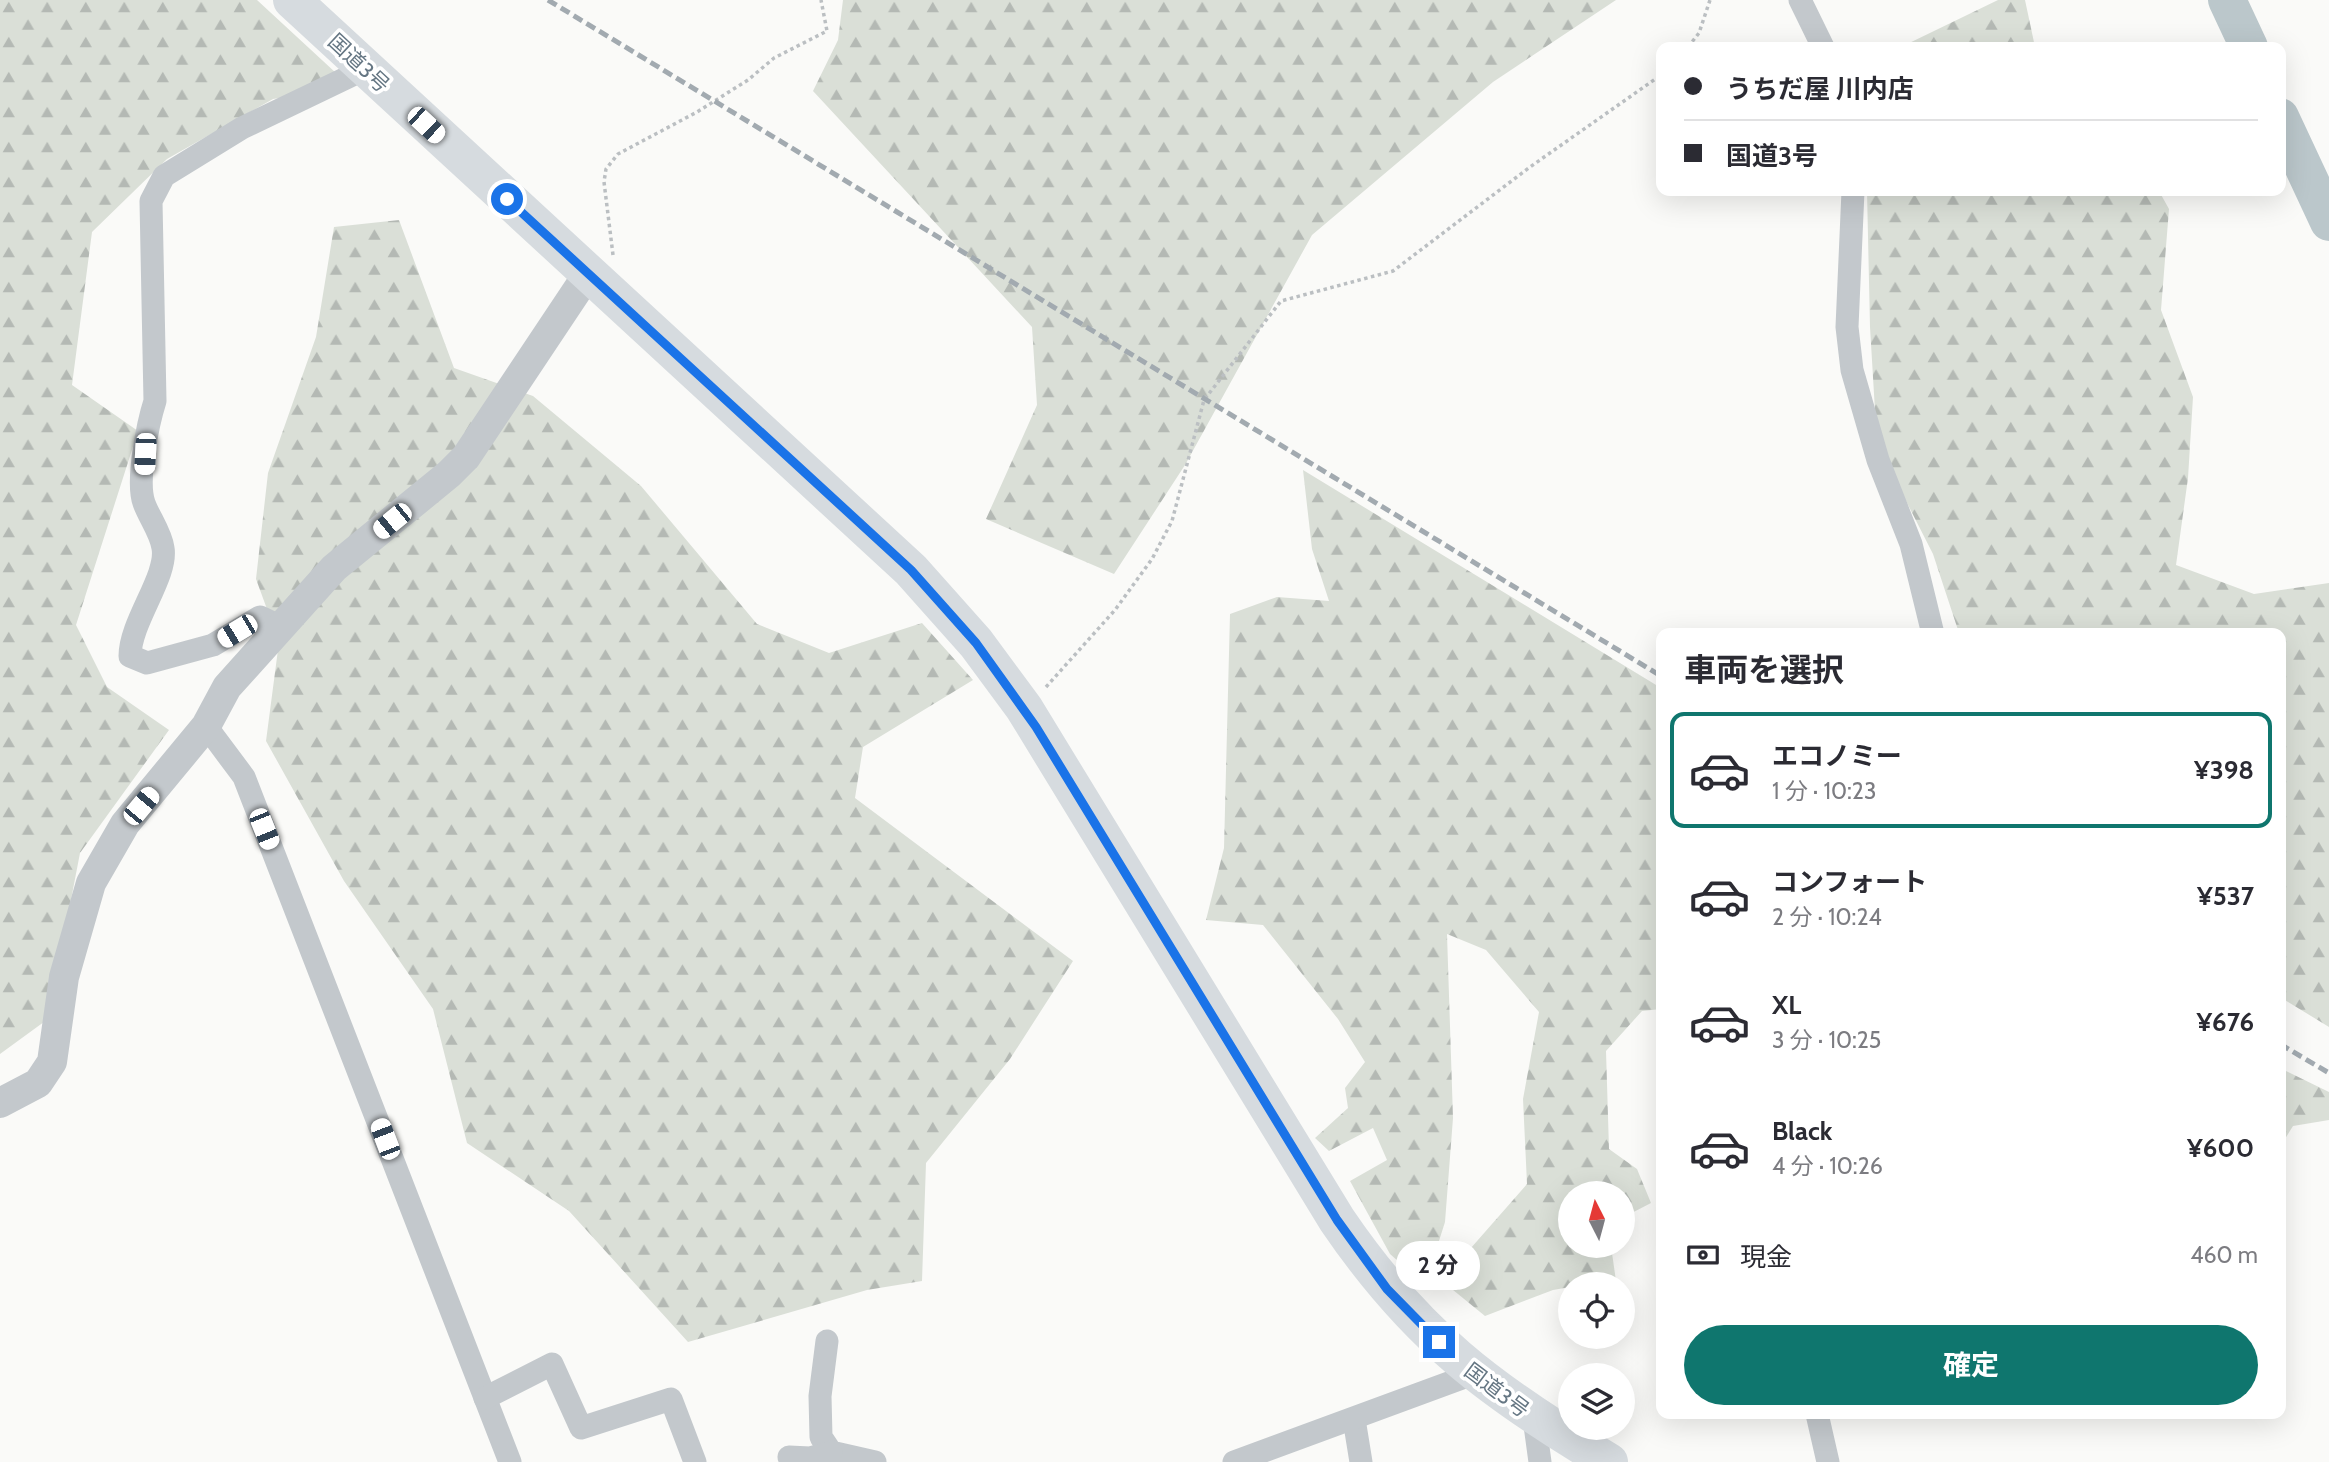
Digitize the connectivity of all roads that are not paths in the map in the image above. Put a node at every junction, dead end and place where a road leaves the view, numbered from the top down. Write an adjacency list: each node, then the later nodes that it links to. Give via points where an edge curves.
1 (292, 0): 4 (highway, 国道3号)
2 (1800, 0): 3 (street)
3 (1821, 42)
4 (365, 69): 6 (highway, 国道3号); 7 (street, via 242,128 164,176 151,201 155,401 146,431 142,500 164,549 130,642 130,656 147,663 213,645 260,617)
5 (1853, 196): 8 (street, via 1847,327 1852,370 1870,436 1912,544)
6 (599, 285): 7 (street, via 466,457 334,568); 12 (highway, 国道3号, via 911,570 976,643 1024,708 1337,1220 1387,1289)
7 (281, 627): 9 (street, via 227,687)
8 (1932, 628)
9 (206, 726): 10 (street, via 125,824 91,883 64,977 52,1062 38,1083); 13 (street, via 244,777)
10 (0, 1104)
11 (827, 1341): 17 (street, via 820,1396 821,1437)
12 (1473, 1374): 14 (highway, 国道3号); 15 (street)
13 (485, 1398): 19 (street); 20 (street, via 552,1364 580,1428 671,1398)
14 (1534, 1418): 24 (street); 25 (highway, 国道3号)
15 (1354, 1419): 22 (street); 23 (street)
16 (1818, 1419): 26 (street)
17 (831, 1452): 18 (street); 21 (street)
18 (789, 1457)
19 (510, 1462)
20 (695, 1462)
21 (875, 1462)
22 (1234, 1462)
23 (1361, 1462)
24 (1540, 1462)
25 (1609, 1462)
26 (1828, 1462)

